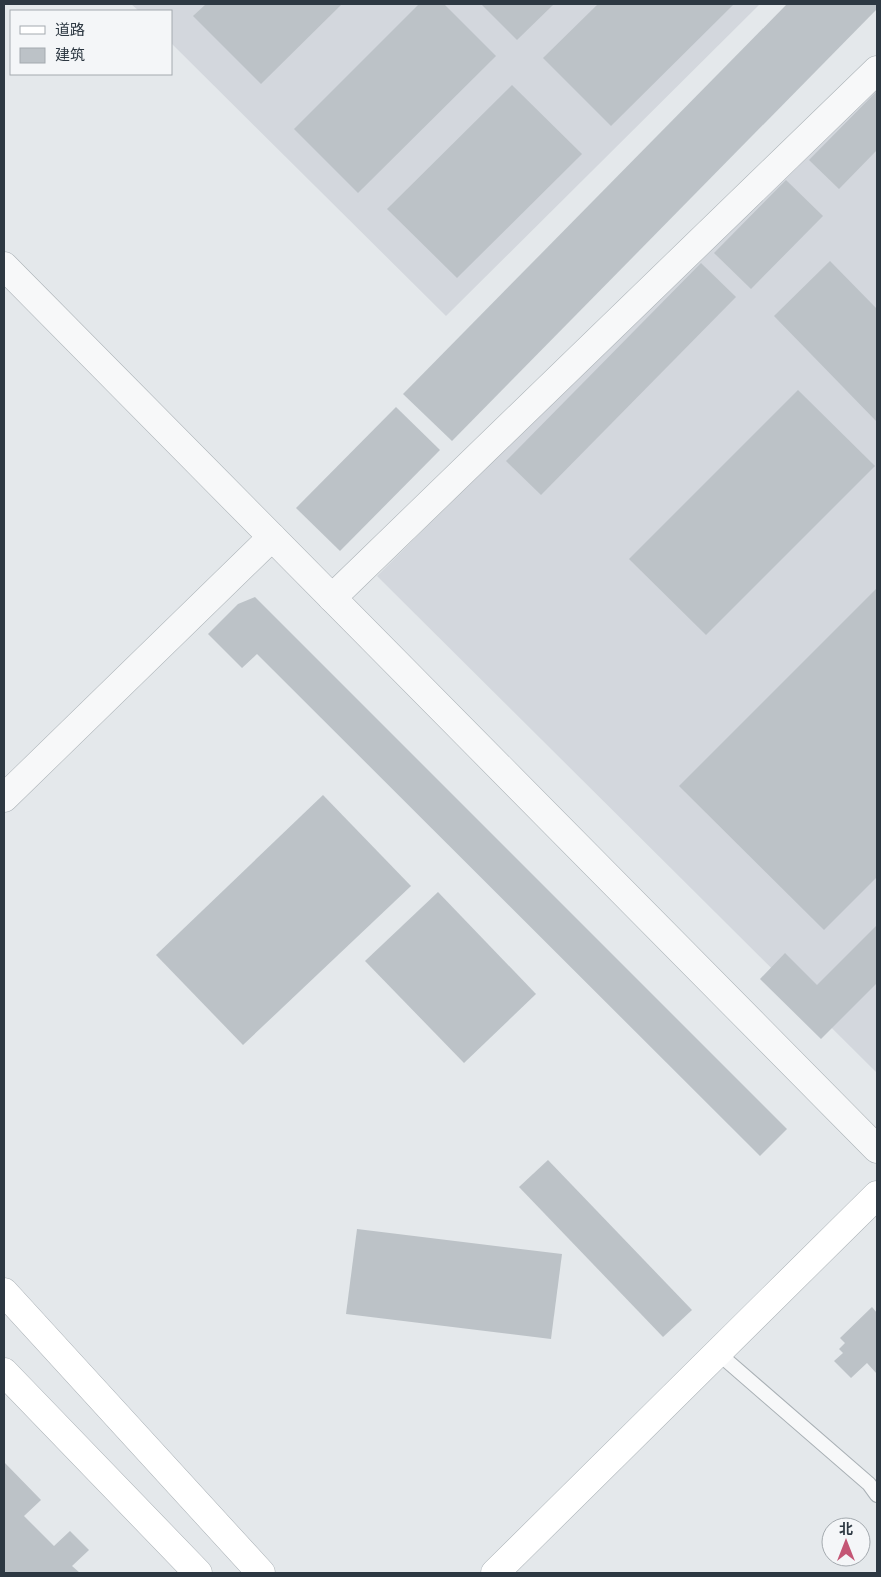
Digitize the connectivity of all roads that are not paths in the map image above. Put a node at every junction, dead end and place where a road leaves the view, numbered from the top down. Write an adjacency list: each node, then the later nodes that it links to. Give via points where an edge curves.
1 (877, 70): 4 (street)
2 (4, 266): 3 (street)
3 (272, 537): 4 (street); 5 (street)
4 (332, 598): 6 (street)
5 (4, 798)
6 (877, 1149)
7 (877, 1195): 9 (main road)
8 (4, 1292): 13 (main road)
9 (718, 1353): 11 (lane); 14 (main road)
10 (4, 1372): 12 (main road)
11 (877, 1494)
12 (198, 1573)
13 (261, 1573)
14 (495, 1573)

